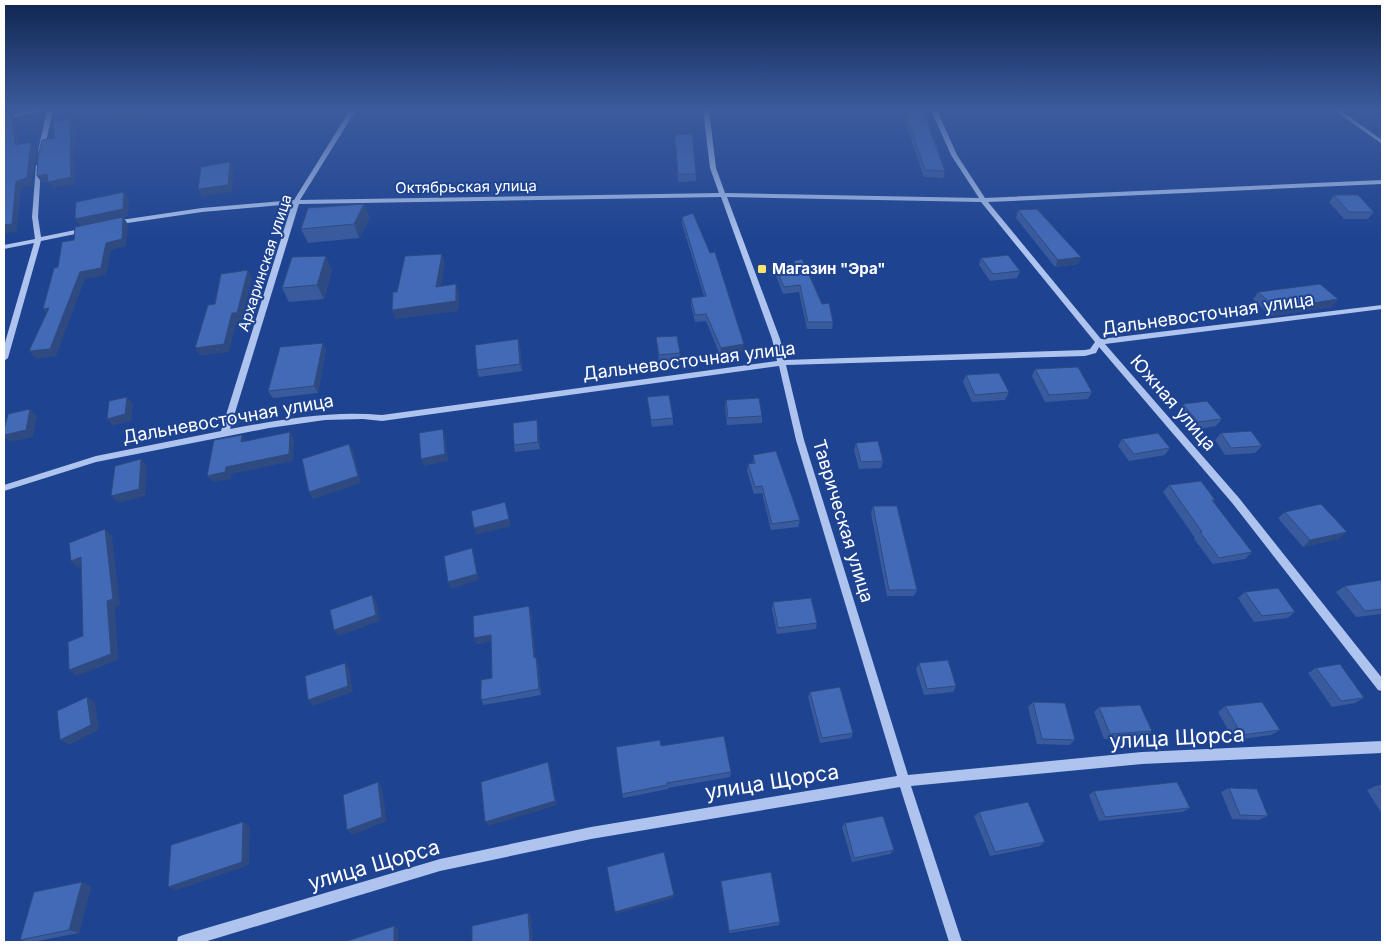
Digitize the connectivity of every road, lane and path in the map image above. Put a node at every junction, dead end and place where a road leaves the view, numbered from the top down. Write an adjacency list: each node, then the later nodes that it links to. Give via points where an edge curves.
1 (40, 154): 11 (street, via 36,217)
2 (326, 154): 8 (street, Архаринская улица)
3 (711, 154): 6 (street, Таврическая улица)
4 (954, 154): 7 (street, Южная улица)
5 (1382, 182): 7 (street, Октябрьская улица)
6 (723, 195): 7 (street, Октябрьская улица); 8 (street, Октябрьская улица); 16 (street, Таврическая улица, via 776,339)
7 (983, 200): 14 (street, Южная улица)
8 (296, 202): 9 (street, Октябрьская улица, via 168,214); 17 (street, Архаринская улица)
9 (104, 226)
10 (95, 228): 11 (street)
11 (38, 240): 12 (street); 15 (street)
12 (4, 247)
13 (1382, 307): 14 (street, Дальневосточная улица)
14 (1099, 342): 16 (street, Дальневосточная улица, via 1093,351 1078,354); 19 (street, Южная улица, via 1236,501)
15 (4, 358)
16 (781, 363): 17 (street, Дальневосточная улица, via 382,418 330,416); 21 (street, Таврическая улица, via 800,440)
17 (224, 434): 18 (street, Дальневосточная улица, via 100,458)
18 (4, 488)
19 (1382, 686)
20 (1382, 747): 21 (street, улица Щорса, via 1142,758)
21 (904, 781): 22 (street, улица Щорса, via 591,833 440,865); 23 (street, Таврическая улица)
22 (183, 942)
23 (956, 942)

